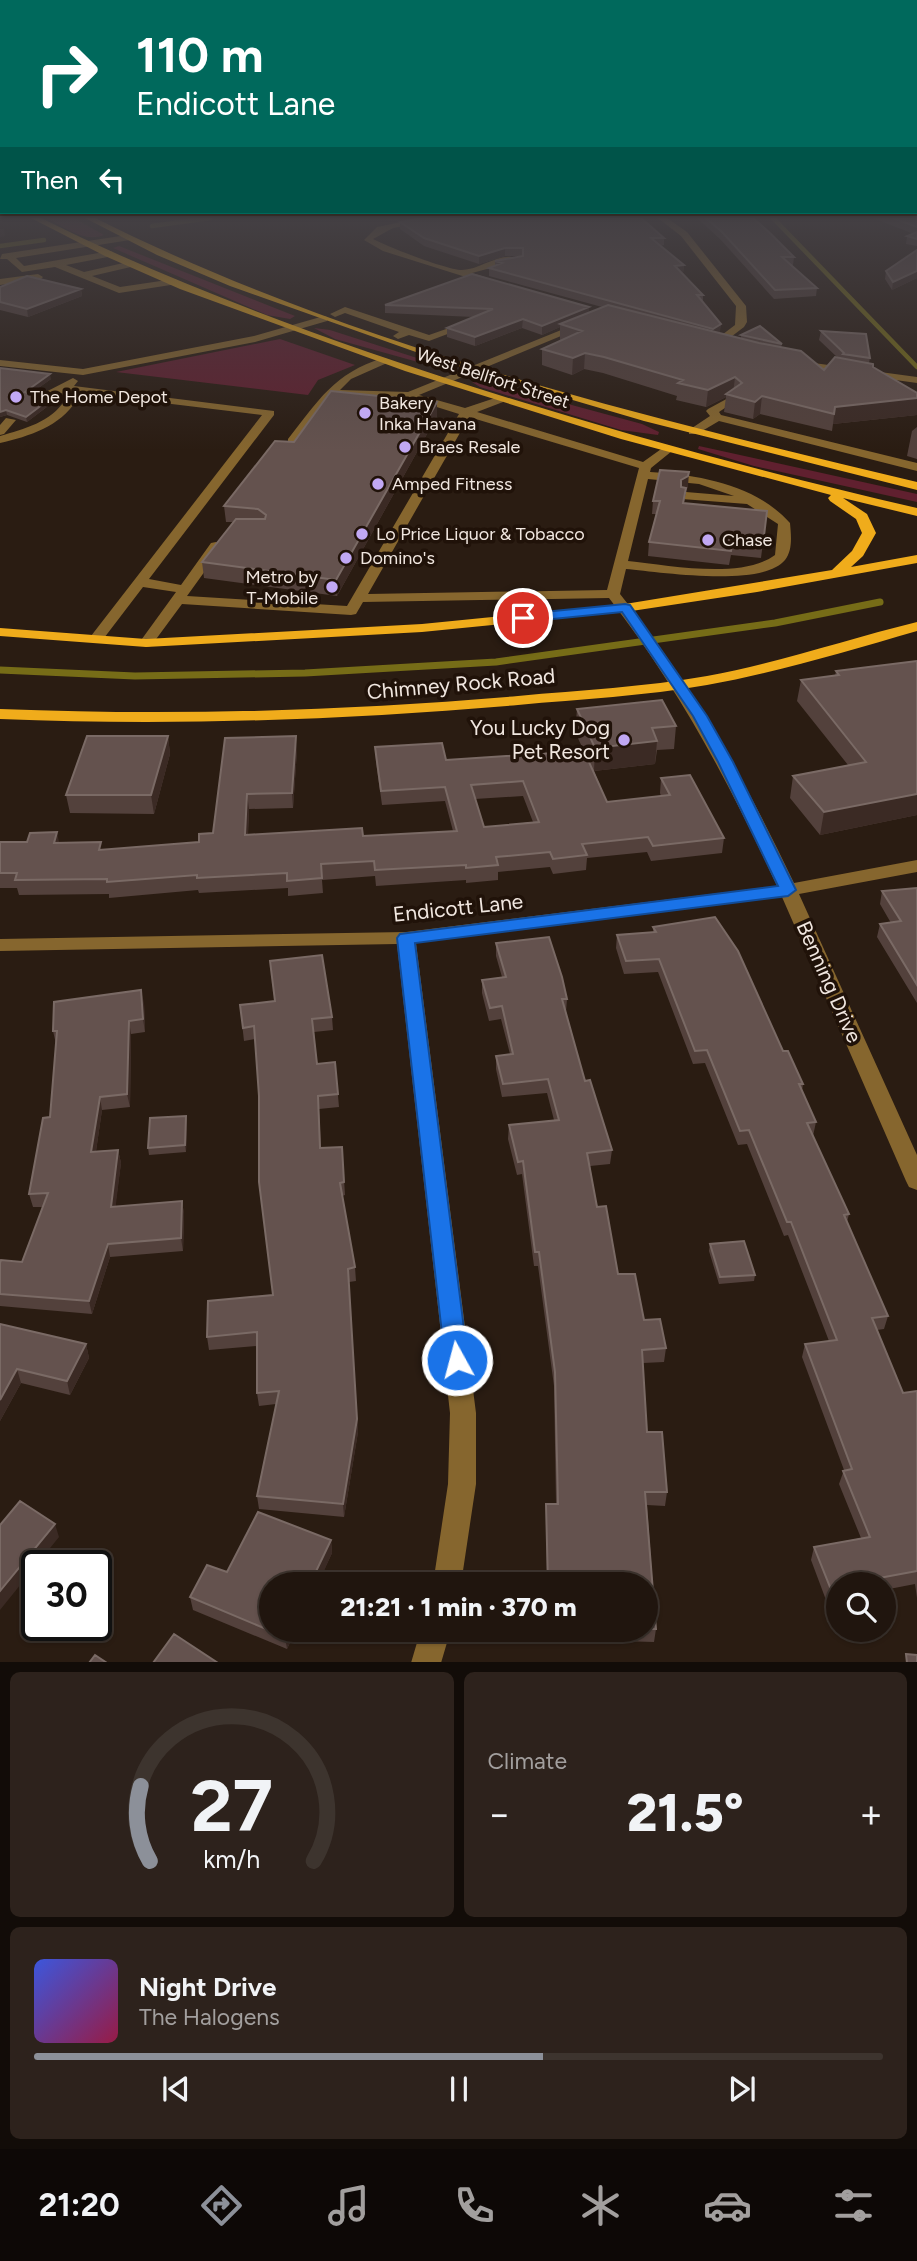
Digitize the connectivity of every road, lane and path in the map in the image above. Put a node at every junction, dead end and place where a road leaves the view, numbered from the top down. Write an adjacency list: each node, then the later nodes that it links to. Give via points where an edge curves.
1 (208, 296): 7 (main road, West Bellfort Street)
2 (272, 296): 4 (main road, West Bellfort Street)
3 (733, 296): 11 (street, via 741,306 742,322)
4 (329, 316): 7 (street); 8 (street, via 345,310); 16 (main road, West Bellfort Street)
5 (594, 320): 16 (street)
6 (472, 323): 8 (street, via 429,338)
7 (293, 329): 13 (main road, West Bellfort Street); 17 (street)
8 (409, 332): 9 (street)
9 (398, 336)
10 (703, 341): 11 (street)
11 (715, 344): 12 (street)
12 (727, 347)
13 (383, 361): 19 (main road, West Bellfort Street); 21 (street, via 347,377)
14 (790, 362): 18 (street)
15 (0, 363): 17 (street)
16 (475, 370): 19 (street); 30 (main road, West Bellfort Street)
17 (83, 372): 20 (street)
18 (912, 379)
19 (447, 382): 22 (street); 25 (main road, West Bellfort Street)
20 (65, 388): 23 (street); 31 (street, via 71,400 68,406 38,428); 47 (street, via 270,413)
21 (330, 393): 22 (street); 32 (street)
22 (409, 395): 26 (street)
23 (40, 398)
24 (732, 398): 27 (street, via 712,411)
25 (499, 400): 26 (street); 33 (main road, West Bellfort Street)
26 (466, 412): 35 (street); 50 (street)
27 (716, 417): 30 (street); 34 (street)
28 (10, 420): 29 (street)
29 (0, 432)
30 (693, 432): 33 (main road); 36 (main road, West Bellfort Street)
31 (0, 440)
32 (292, 441)
33 (668, 449): 35 (street); 37 (main road, West Bellfort Street)
34 (917, 467)
35 (643, 470): 38 (street); 41 (street, via 705,481)
36 (917, 486)
37 (812, 488): 42 (main road, West Bellfort Street); 46 (main road, via 862,517 870,533 858,553)
38 (638, 491): 39 (street); 45 (street)
39 (657, 493)
40 (686, 496): 41 (street)
41 (750, 501): 45 (street, via 784,523 783,553 767,566 713,573)
42 (917, 512)
43 (222, 538): 48 (street)
44 (917, 559): 46 (main road)
45 (621, 564): 49 (street)
46 (836, 574): 51 (main road)
47 (139, 582): 48 (street); 54 (street)
48 (179, 594): 50 (street, via 351,611); 55 (street)
49 (613, 594): 50 (street); 51 (street, Benning Drive)
50 (359, 598)
51 (625, 608): 55 (main road, via 422,628); 56 (street, Benning Drive)
52 (917, 626): 56 (main road, Chimney Rock Road)
53 (0, 632): 54 (main road)
54 (96, 639): 55 (main road)
55 (146, 643)
56 (681, 685): 57 (main road, Chimney Rock Road, via 334,715 206,719); 59 (street, Benning Drive, via 726,762)
57 (0, 714)
58 (917, 866): 59 (street, Endicott Lane)
59 (788, 890): 60 (street, Endicott Lane); 62 (street, Benning Drive)
60 (406, 938): 61 (street, Endicott Lane); 63 (street, via 463,1413 462,1484)
61 (0, 945)
62 (917, 1181)
63 (449, 1572)
64 (432, 1642): 65 (street)
65 (426, 1662)

